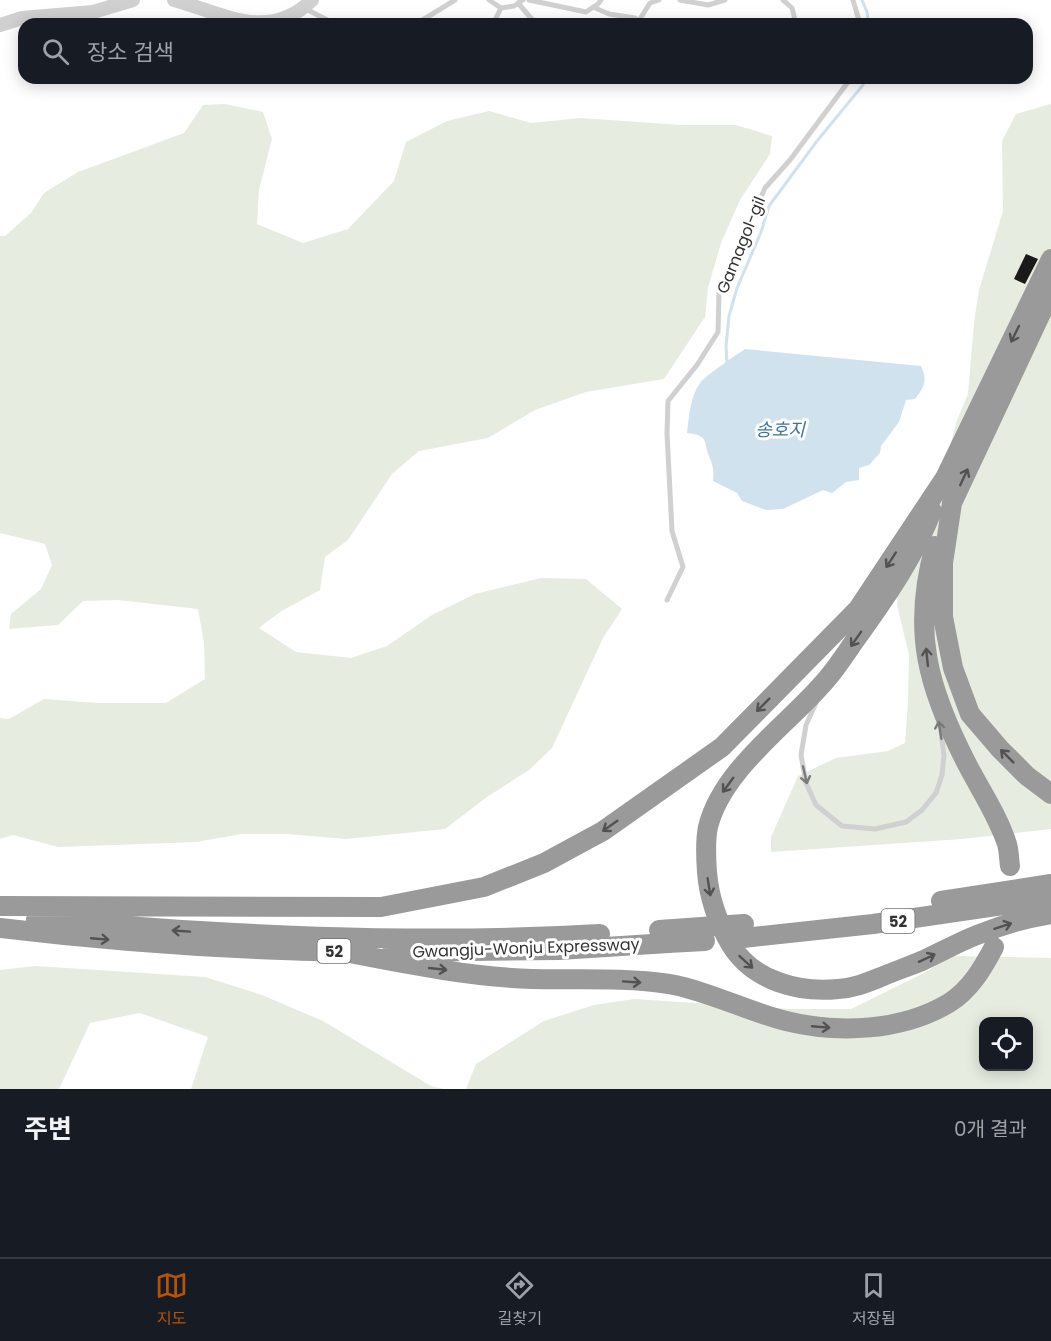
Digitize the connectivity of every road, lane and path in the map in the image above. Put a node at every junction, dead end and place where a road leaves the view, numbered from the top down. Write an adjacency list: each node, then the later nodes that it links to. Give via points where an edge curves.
1 (133, 0): 16 (street, via 93,12)
2 (174, 0): 17 (street)
3 (455, 0): 20 (lane)
4 (489, 0): 15 (lane)
5 (529, 0): 14 (lane, via 586,12)
6 (601, 0): 14 (lane)
7 (659, 0): 24 (lane, via 651,3)
8 (680, 0): 9 (lane, via 708,6)
9 (725, 0)
10 (783, 0): 25 (lane, via 792,8)
11 (853, 0): 26 (lane)
12 (520, 1): 15 (lane); 22 (lane)
13 (308, 4): 18 (street); 19 (lane)
14 (593, 7): 23 (lane)
15 (501, 8): 21 (lane)
16 (22, 18)
17 (231, 18)
18 (282, 18)
19 (327, 18)
20 (426, 18)
21 (496, 18)
22 (532, 18)
23 (635, 18)
24 (641, 18)
25 (794, 18)
26 (858, 18)
27 (18, 19): 28 (street)
28 (0, 25)
29 (847, 84): 34 (lane, Gamagol-gil, via 765,188 719,293 718,332 668,400 672,531 683,567)
30 (1051, 260): 32 (highway, one-way to 32)
31 (1051, 292): 33 (highway, one-way to 31)
32 (945, 478): 35 (highway, one-way to 35, via 922,537); 41 (highway, one-way to 41, via 858,609 722,747 603,831 544,862 484,887 381,907)
33 (952, 503): 36 (highway, one-way to 33, via 925,641 926,588 934,548); 37 (highway, one-way to 33, via 1027,776 970,714 953,668 944,617 943,563)
34 (667, 600)
35 (827, 680): 36 (lane, one-way to 36, via 806,725 801,755 806,783 816,805 842,826 875,829 906,822 936,794 944,755); 42 (highway, one-way to 42, via 726,786 708,828 706,860 711,899 722,930 739,956 768,979 814,990 837,990 858,987 976,935)
36 (934, 690): 38 (highway, via 1007,844)
37 (1051, 794)
38 (1010, 866)
39 (1051, 884): 45 (highway, Gwangju-Wonju Expressway / 52)
40 (1051, 898): 45 (highway, Gwangju-Wonju Expressway / 52, via 884,922)
41 (0, 906)
42 (1051, 914)
43 (0, 916): 46 (highway, Gwangju-Wonju Expressway / 52, one-way to 43, via 314,937)
44 (0, 928): 48 (highway, Gwangju-Wonju Expressway / 52, one-way to 48, via 163,944)
45 (743, 931): 46 (highway, Gwangju-Wonju Expressway / 52, bridge)
46 (664, 937): 48 (highway, Gwangju-Wonju Expressway / 52, via 490,952)
47 (994, 947): 48 (highway, one-way to 47, via 427,968 531,979 669,984 785,1021 838,1029 870,1028 907,1020 950,1002 981,971)
48 (339, 951)

